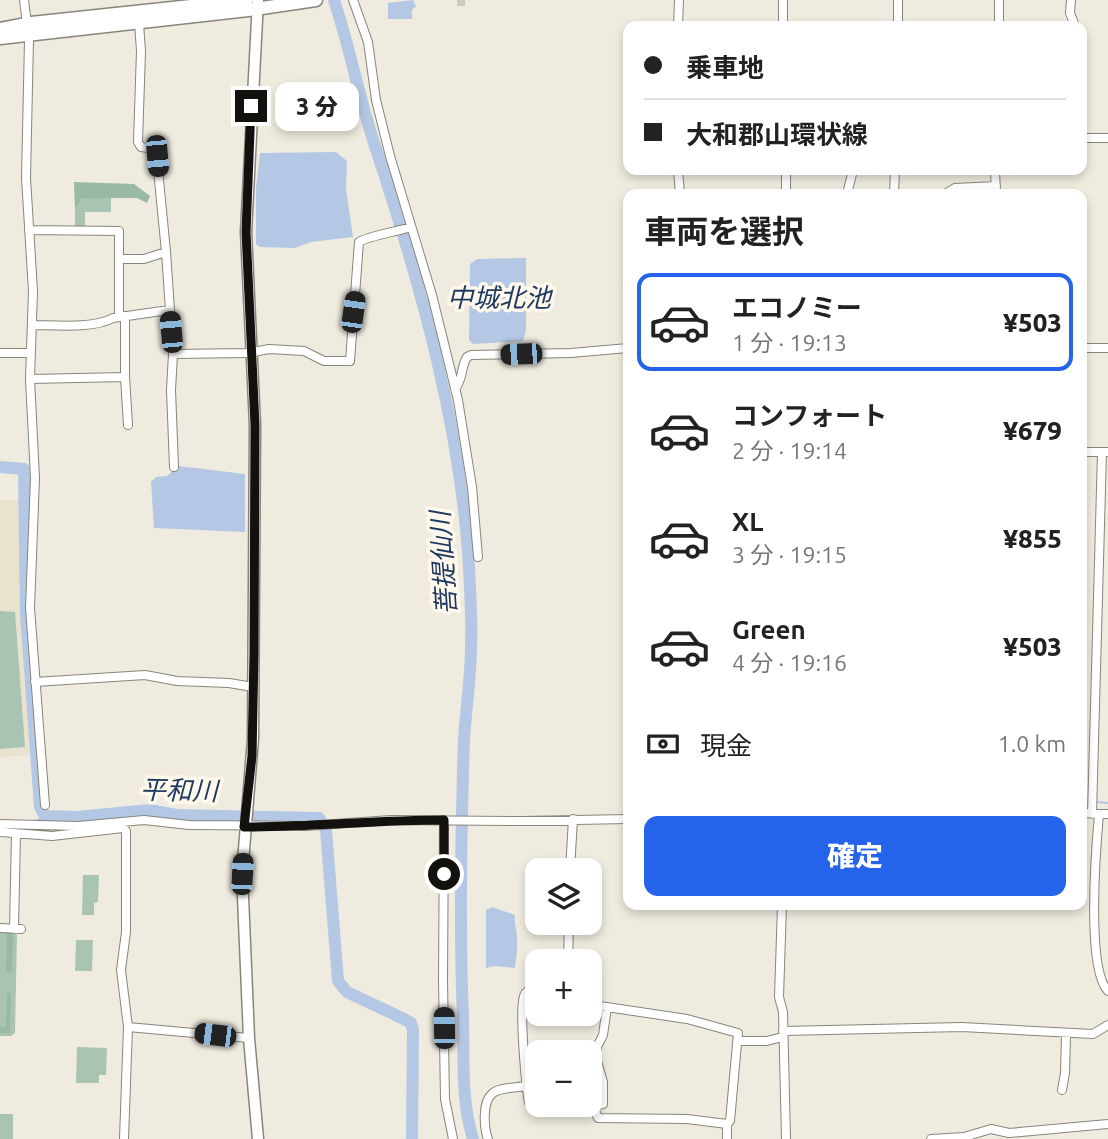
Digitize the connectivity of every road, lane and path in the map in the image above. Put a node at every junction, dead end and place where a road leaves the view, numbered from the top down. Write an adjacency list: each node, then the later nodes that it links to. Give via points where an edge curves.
1 (24, 0): 17 (street)
2 (315, 0): 9 (highway)
3 (353, 0): 23 (street, via 368,42 376,100)
4 (678, 0): 11 (street)
5 (783, 0): 12 (street)
6 (898, 0): 13 (street)
7 (999, 0): 14 (street)
8 (1071, 0): 15 (street)
9 (255, 3): 10 (highway); 33 (main road, via 246,232)
10 (141, 11): 17 (highway); 25 (street, via 138,142 141,147 156,149)
11 (678, 21)
12 (783, 21)
13 (898, 21)
14 (999, 21)
15 (1073, 21)
16 (0, 29): 17 (highway)
17 (28, 30): 18 (highway); 24 (street)
18 (0, 38)
19 (1087, 138): 20 (street)
20 (1108, 138)
21 (953, 189): 22 (street)
22 (976, 189)
23 (410, 227): 33 (street, via 359,242 350,362 324,361 297,350); 39 (street)
24 (29, 230): 26 (street, via 119,231); 29 (street)
25 (166, 252): 26 (street, via 144,259); 27 (street)
26 (119, 259): 28 (street)
27 (169, 310): 28 (street); 36 (street)
28 (122, 317): 29 (street, via 82,325); 37 (street)
29 (32, 325): 35 (street)
30 (623, 348): 39 (street, via 471,355)
31 (1087, 348): 32 (street)
32 (1108, 348)
33 (252, 352): 36 (street); 46 (main road)
34 (0, 353): 35 (street)
35 (30, 353): 38 (street)
36 (173, 354): 43 (street)
37 (125, 377): 38 (street); 40 (street)
38 (30, 379): 45 (street, via 35,478 30,608)
39 (455, 389): 44 (street, via 472,487)
40 (128, 425)
41 (1087, 452): 42 (street)
42 (1105, 452): 48 (street)
43 (174, 467)
44 (478, 557)
45 (35, 682): 46 (street, via 145,676); 47 (street)
46 (253, 687): 49 (main road)
47 (45, 805)
48 (1100, 814): 59 (street, via 1095,914 1099,977)
49 (245, 818): 52 (street, via 306,827); 54 (street, via 189,825 144,820); 67 (main road, via 242,874)
50 (573, 819): 51 (street); 52 (street); 56 (street)
51 (623, 819)
52 (446, 820): 80 (street, via 445,1086)
53 (0, 824): 54 (street)
54 (19, 829): 55 (street); 58 (street, via 18,929); 64 (street, via 52,836 126,831 126,932 121,970)
55 (0, 832)
56 (571, 858)
57 (782, 910): 65 (street, via 779,997)
58 (0, 928)
59 (1108, 990)
60 (525, 995): 69 (street)
61 (602, 1006): 62 (street)
62 (607, 1007): 68 (street); 70 (street, via 706,1024 738,1033)
63 (1108, 1026): 66 (street, via 1093,1034)
64 (128, 1027): 67 (street); 78 (street)
65 (783, 1034): 66 (street, via 962,1027); 70 (street, via 767,1041); 83 (street)
66 (1066, 1035): 73 (street)
67 (249, 1038): 79 (main road)
68 (601, 1040)
69 (525, 1041)
70 (738, 1041): 76 (street)
71 (602, 1079): 74 (street)
72 (525, 1086): 81 (street, via 494,1091 489,1097)
73 (1062, 1090)
74 (602, 1104)
75 (598, 1117): 76 (street)
76 (727, 1124): 82 (street)
77 (1108, 1125): 84 (street, via 1009,1133 991,1129)
78 (124, 1139)
79 (258, 1139)
80 (453, 1139)
81 (488, 1139)
82 (727, 1139)
83 (786, 1139)
84 (931, 1139)

